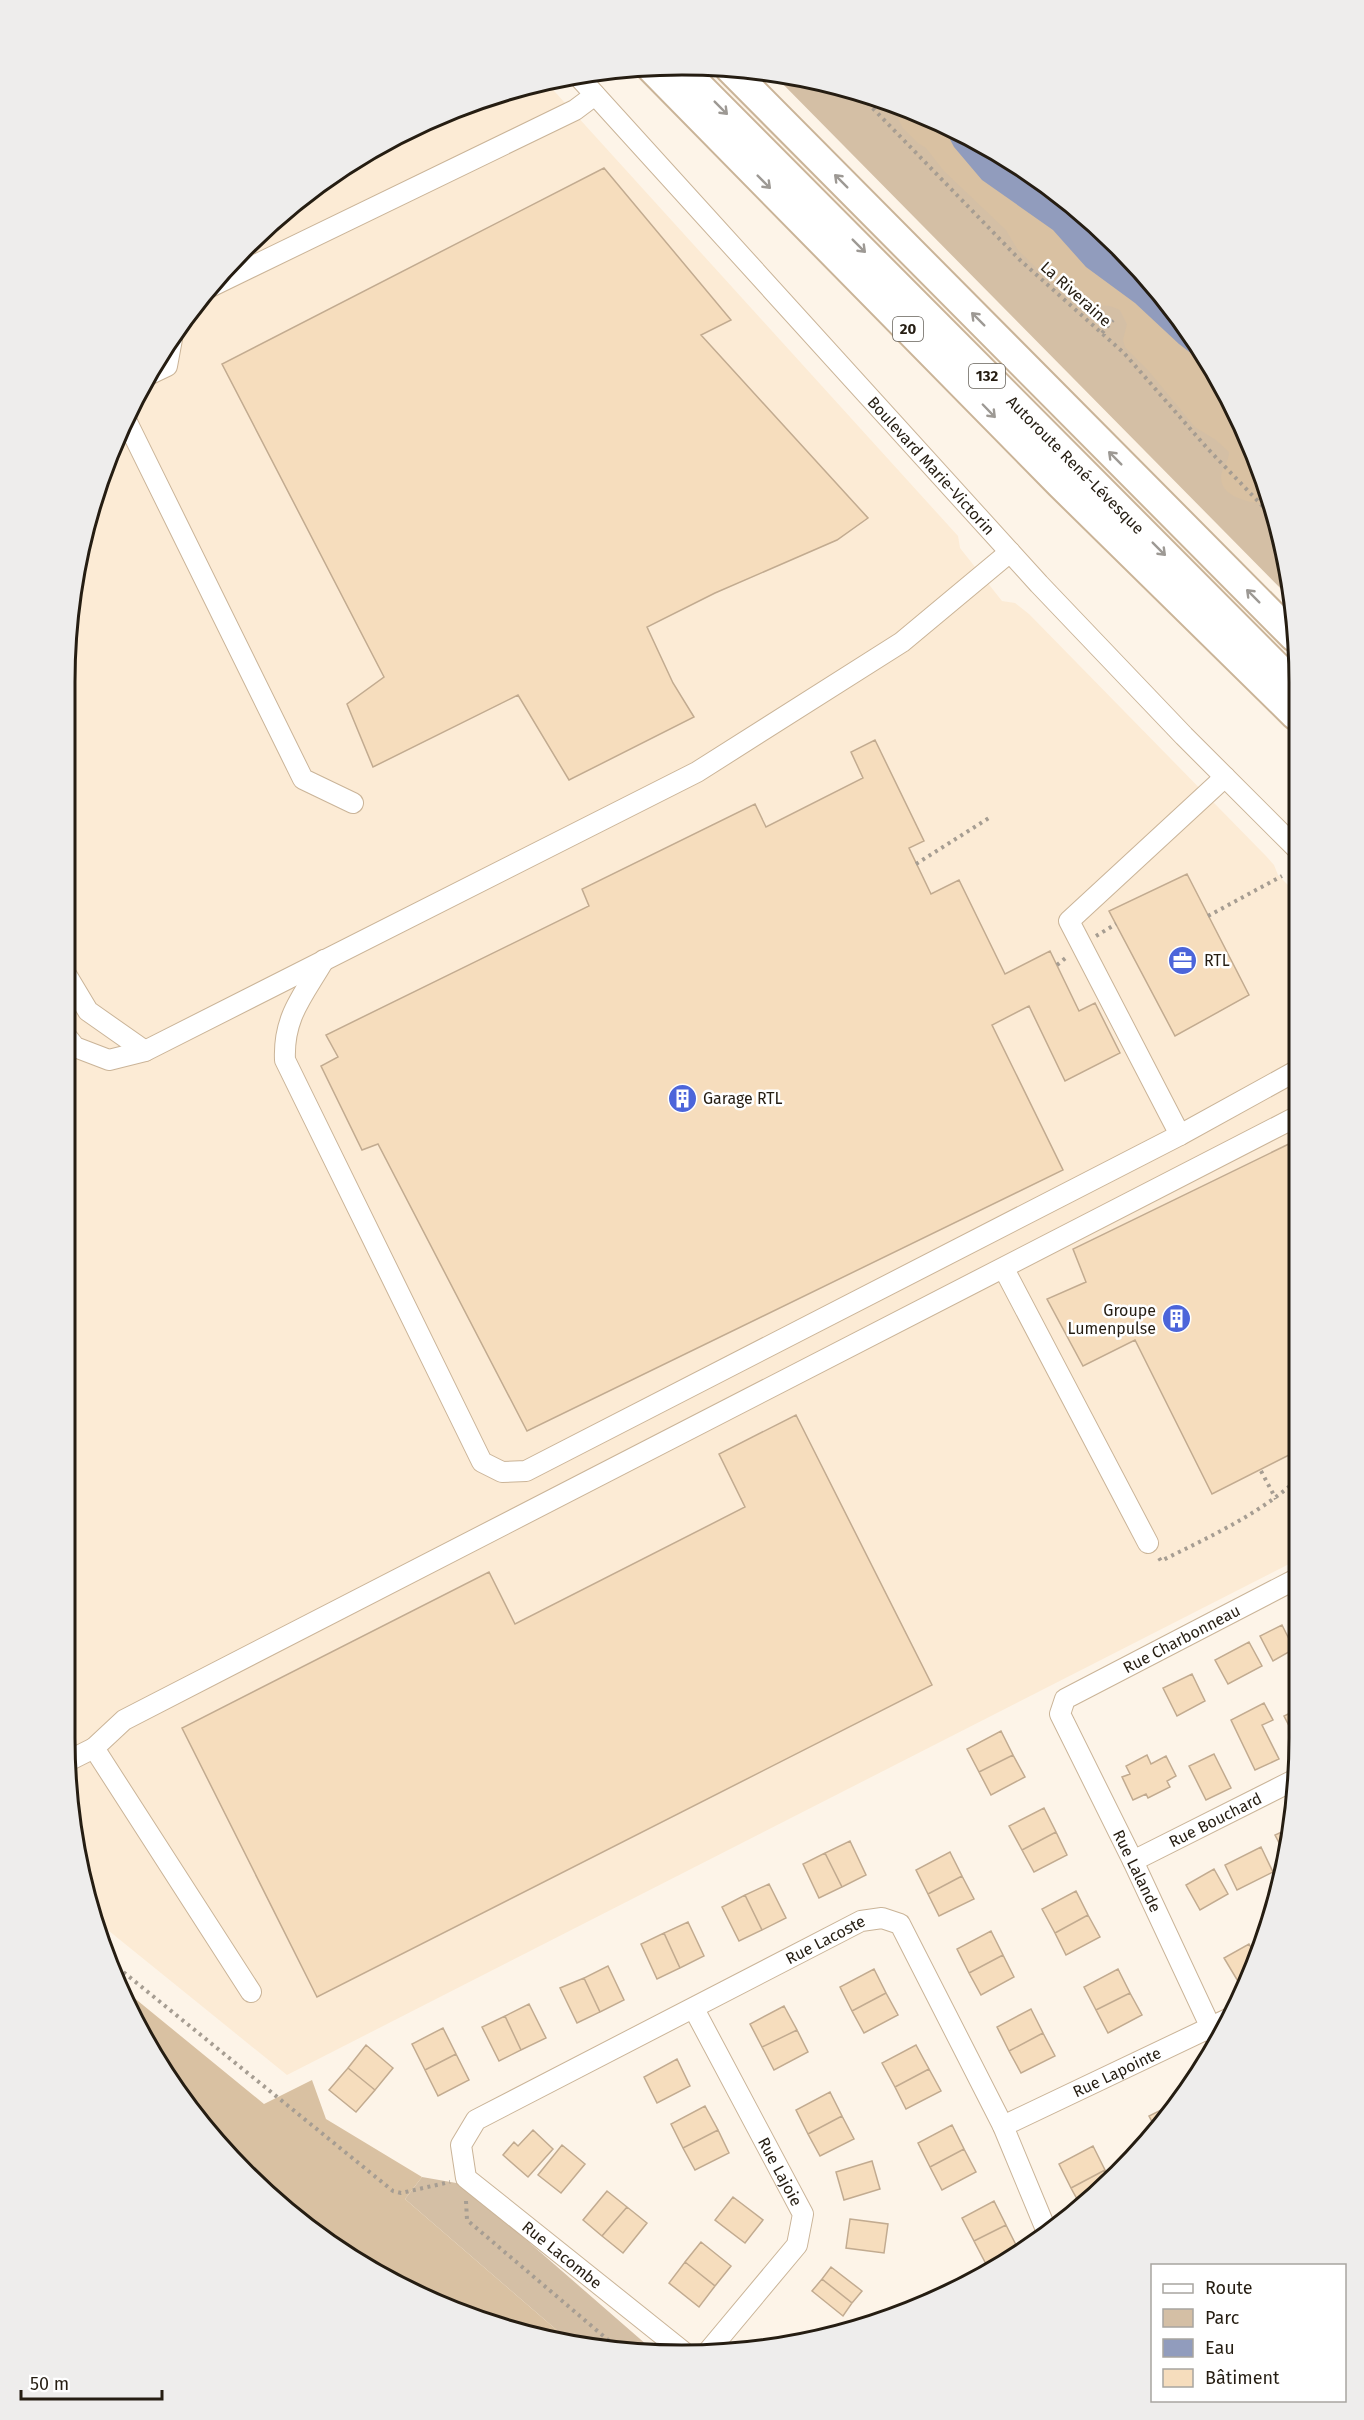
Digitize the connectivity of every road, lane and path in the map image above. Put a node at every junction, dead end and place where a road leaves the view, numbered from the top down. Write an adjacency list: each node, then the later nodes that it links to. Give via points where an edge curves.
1 (688, 75): 15 (highway, Autoroute René-Lévesque / 132, one-way to 15)
2 (658, 76): 13 (highway, Autoroute René-Lévesque / 20, one-way to 13)
3 (739, 78): 14 (highway, Autoroute René-Lévesque, one-way to 3)
4 (585, 83): 5 (street, Boulevard Marie-Victorin)
5 (595, 95): 7 (street, via 574,110); 12 (street, Boulevard Marie-Victorin)
6 (869, 105): 9 (path, La Riveraine, via 1020,260)
7 (231, 277)
8 (1113, 321): 9 (path)
9 (1102, 333): 11 (path, La Riveraine)
10 (131, 429): 19 (street, via 303,779)
11 (1262, 506)
12 (1010, 552): 18 (street, Boulevard Marie-Victorin); 25 (street, via 902,642 697,772)
13 (1168, 591): 16 (highway); 17 (highway)
14 (1287, 630)
15 (1289, 680)
16 (1289, 709)
17 (1289, 721)
18 (1225, 777): 21 (street, Boulevard Marie-Victorin); 31 (street, via 1069,921)
19 (352, 803)
20 (992, 816): 22 (path)
21 (1289, 841)
22 (916, 864)
23 (1282, 876): 24 (path)
24 (1208, 916)
25 (324, 960): 28 (street); 31 (street, via 289,1021 284,1040 285,1060 482,1462 502,1472 526,1471)
26 (75, 989): 28 (street, via 88,1011)
27 (75, 1045): 28 (street, via 109,1060)
28 (145, 1051)
29 (1289, 1075): 31 (street)
30 (1289, 1121): 32 (street)
31 (1180, 1135)
32 (1004, 1269): 36 (street); 39 (street, via 134,1714)
33 (1261, 1471): 35 (path)
34 (1289, 1487): 35 (path)
35 (1276, 1499): 36 (path, via 1161,1561)
36 (1148, 1543)
37 (1289, 1583): 38 (street, Rue Charbonneau)
38 (1065, 1699): 42 (street, Rue Lalande, via 1060,1714)
39 (94, 1748): 40 (street); 44 (street)
40 (75, 1757)
41 (1287, 1783): 42 (street, Rue Bouchard)
42 (1132, 1861): 46 (street, Rue Lalande)
43 (121, 1970): 49 (path, via 393,2191 401,2193)
44 (251, 1992)
45 (694, 2008): 48 (street, Rue Lacoste, via 861,1921 882,1918 900,1924); 49 (street, Rue Lacoste, via 476,2120 461,2145); 52 (street, Rue Lajoie, via 803,2214 797,2245)
46 (1217, 2024)
47 (1212, 2033): 48 (street, Rue Lapointe)
48 (1003, 2126): 50 (street, Rue Lacoste)
49 (466, 2178): 51 (path, via 467,2220); 53 (street, Rue Lacombe)
50 (1044, 2225)
51 (609, 2341)
52 (714, 2344)
53 (674, 2345)

